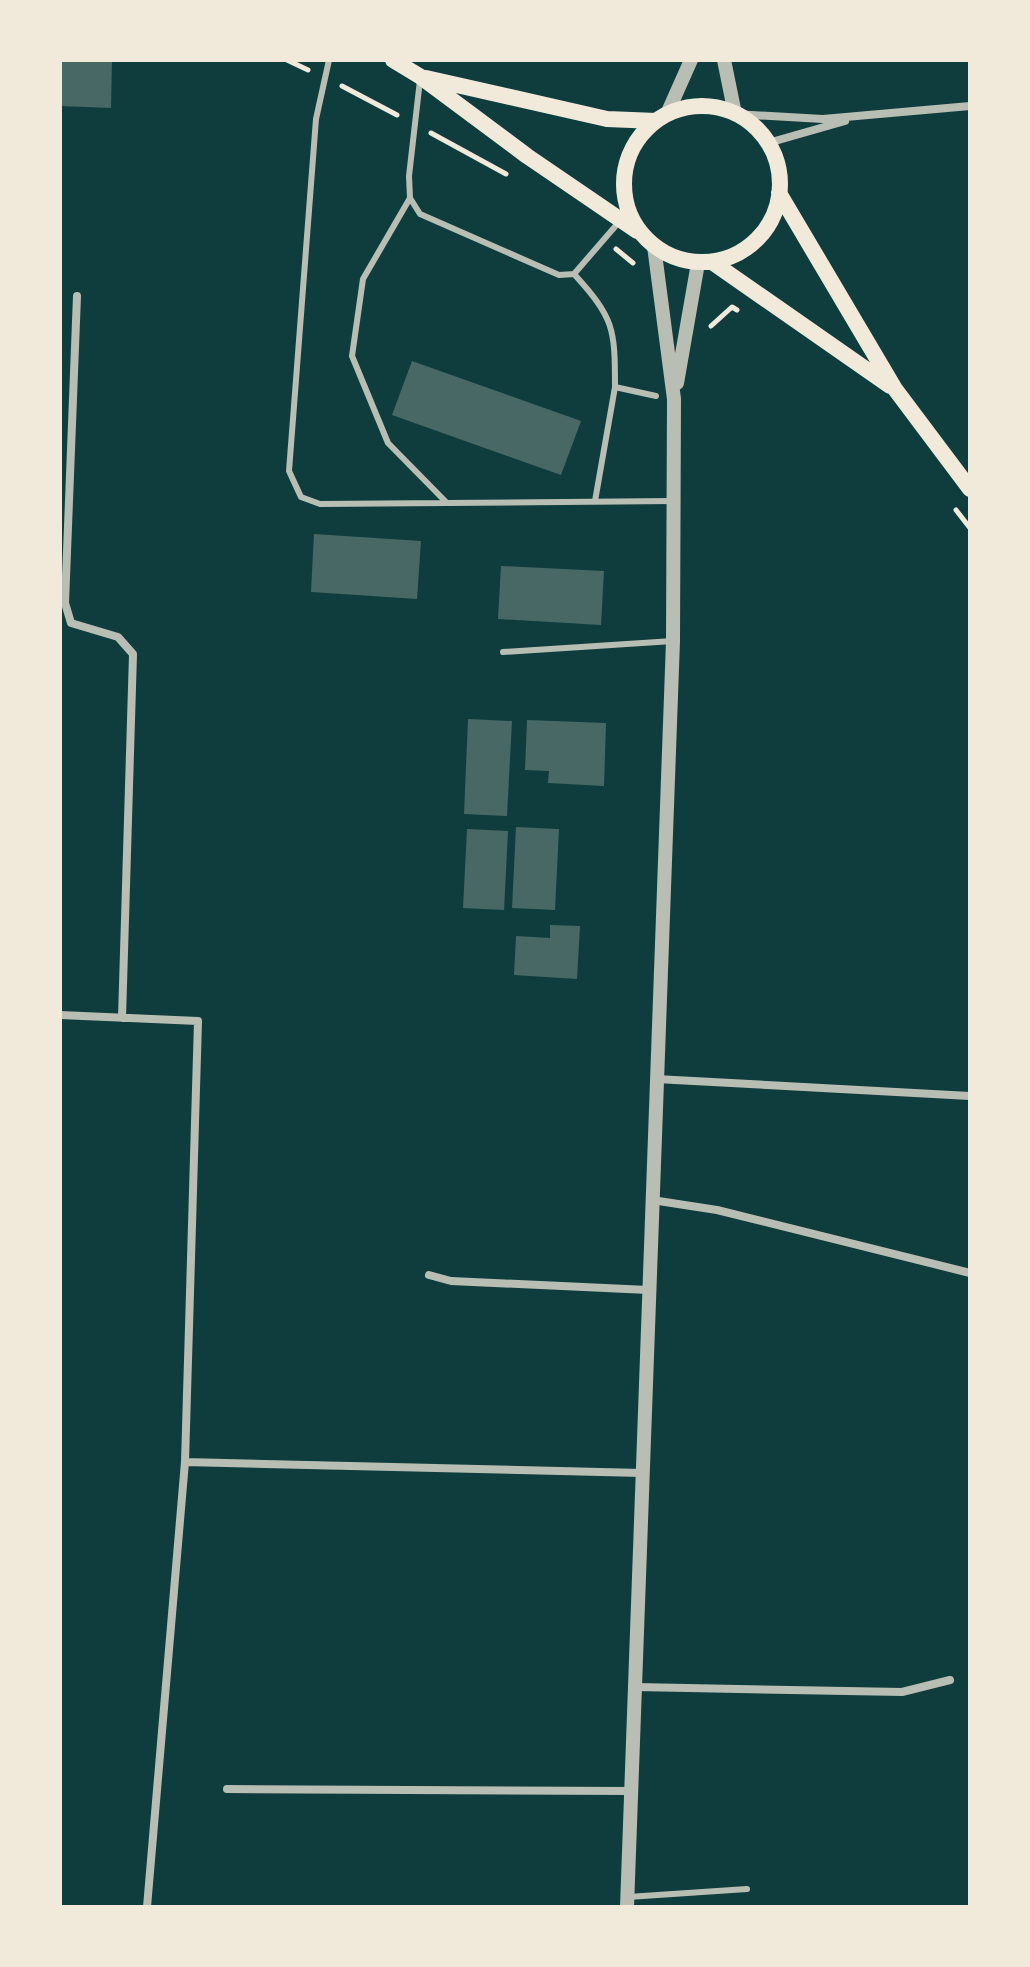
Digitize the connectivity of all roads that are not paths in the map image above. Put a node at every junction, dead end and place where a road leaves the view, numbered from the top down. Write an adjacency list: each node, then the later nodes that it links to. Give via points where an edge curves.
1 (329, 60): 25 (lane, via 316,119 289,471 301,497 320,504)
2 (393, 60): 5 (main road)
3 (691, 60): 9 (street)
4 (724, 60): 7 (street)
5 (421, 77): 9 (main road, via 607,119); 12 (lane); 13 (main road)
6 (970, 106): 8 (street)
7 (735, 114): 8 (street); 9 (main road, via 690,107); 10 (main road)
8 (865, 117): 10 (street)
9 (662, 118): 14 (main road, via 638,139 624,188 629,213)
10 (768, 143): 11 (main road, via 778,167)
11 (779, 193): 15 (main road, via 772,218 757,239 737,254); 19 (main road)
12 (410, 198): 16 (lane, via 420,214 559,275); 25 (lane, via 363,279 352,356 388,443)
13 (621, 220): 14 (main road); 16 (lane)
14 (648, 241): 15 (main road, via 682,260); 21 (street)
15 (705, 262): 19 (main road); 21 (street)
16 (574, 274): 18 (lane, via 602,304 611,327)
17 (77, 296): 27 (street, via 65,603)
18 (615, 387): 20 (lane); 23 (lane)
19 (895, 389): 22 (main road)
20 (656, 396)
21 (674, 399): 24 (street)
22 (970, 489)
23 (595, 501): 24 (lane); 25 (lane)
24 (675, 501): 28 (street)
25 (446, 503)
26 (60, 621): 27 (street)
27 (71, 623): 31 (street, via 118,637 133,654)
28 (673, 641): 29 (lane); 32 (street)
29 (503, 652)
30 (60, 1015): 31 (street)
31 (122, 1018): 38 (street, via 198,1021)
32 (656, 1079): 33 (street); 34 (street)
33 (970, 1096)
34 (651, 1200): 35 (street, via 717,1210); 37 (street)
35 (970, 1273)
36 (429, 1275): 37 (street, via 451,1281)
37 (648, 1290): 39 (street)
38 (185, 1462): 39 (street); 46 (street)
39 (642, 1473): 41 (street)
40 (950, 1680): 41 (street, via 902,1692)
41 (635, 1687): 43 (street)
42 (227, 1789): 43 (street)
43 (631, 1791): 45 (street)
44 (747, 1889): 45 (lane)
45 (628, 1902)
46 (147, 1907)

